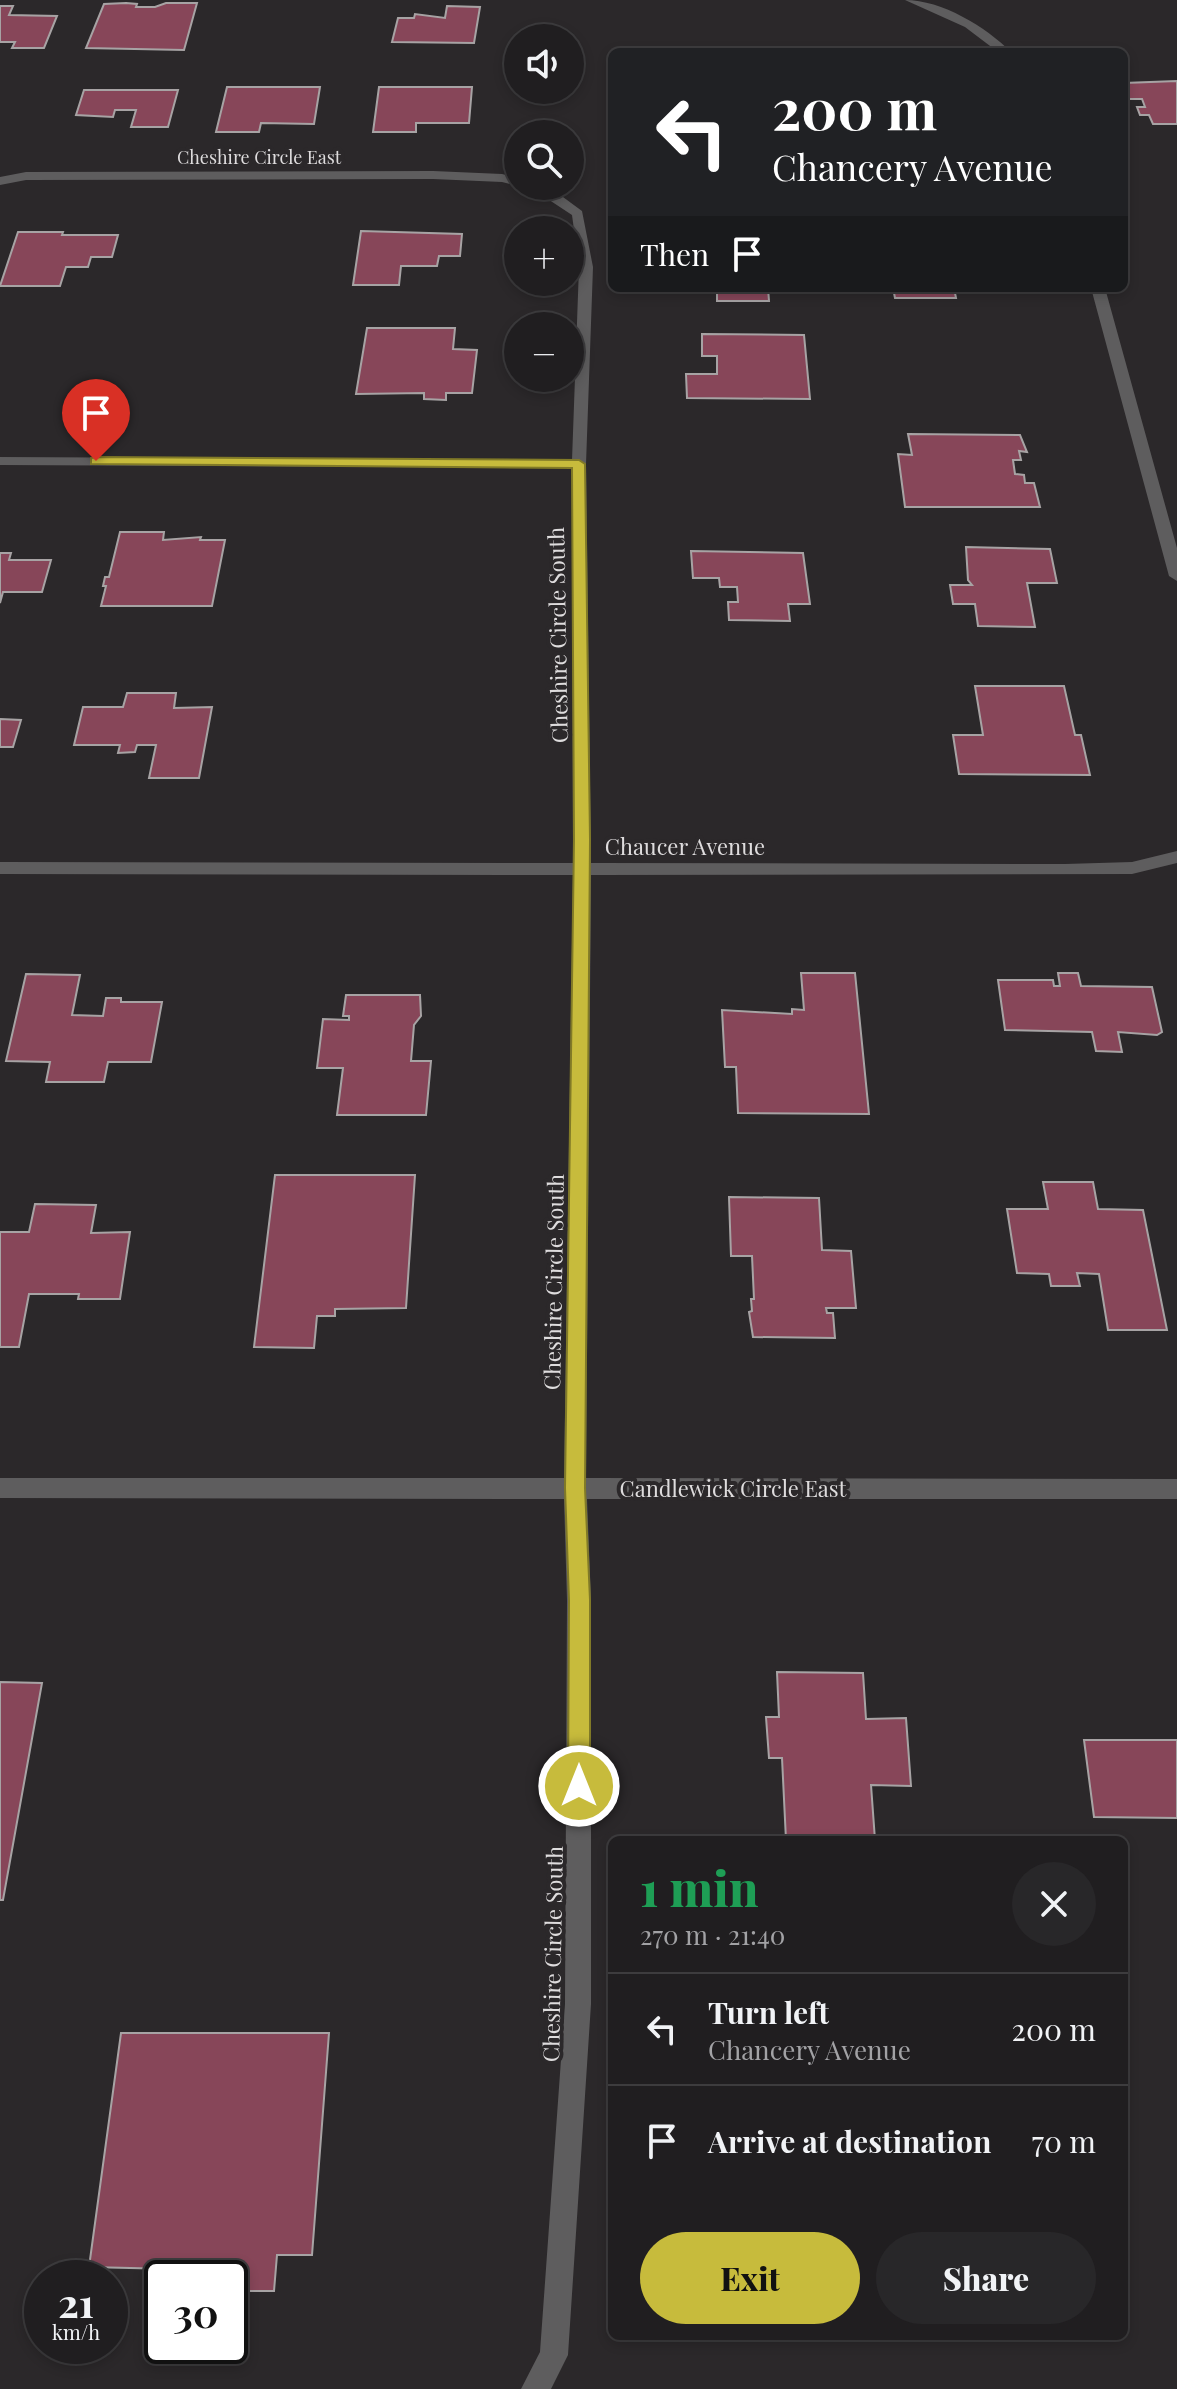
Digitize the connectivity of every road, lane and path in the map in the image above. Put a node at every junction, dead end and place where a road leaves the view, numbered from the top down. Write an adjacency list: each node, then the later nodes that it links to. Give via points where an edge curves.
1 (911, 0): 2 (street, via 969,25)
2 (1000, 48)
3 (504, 178): 4 (street, Cheshire Circle East, via 26,176)
4 (0, 181)
5 (557, 200): 8 (street, Cheshire Circle South, via 578,214 586,267)
6 (1099, 292): 9 (street)
7 (0, 461): 8 (street)
8 (579, 464): 12 (street, Cheshire Circle South)
9 (1177, 576)
10 (1177, 857): 12 (street, Chaucer Avenue, via 1132,868 1065,870)
11 (0, 868): 12 (street, Chaucer Avenue)
12 (582, 870): 14 (street, Cheshire Circle South)
13 (0, 1488): 14 (street, Candlewick Circle East)
14 (575, 1488): 15 (street, Candlewick Circle East); 16 (street, Cheshire Circle South, via 578,2004 554,2355)
15 (1177, 1489)
16 (535, 2389)

